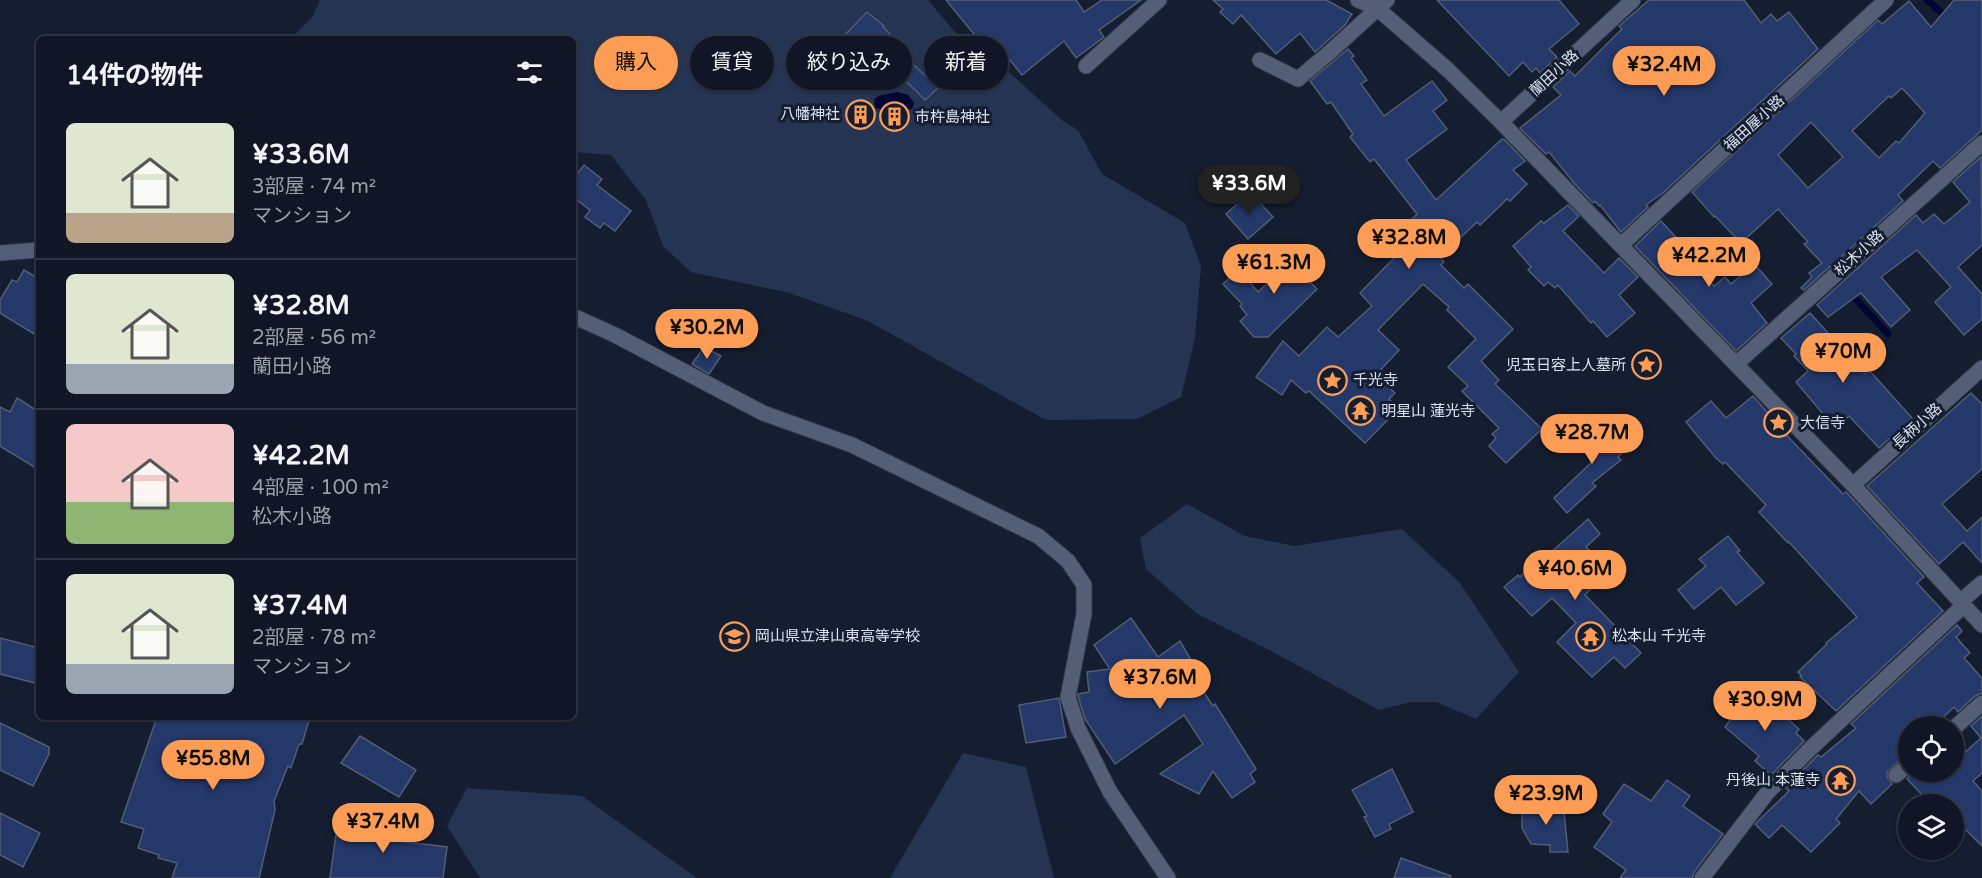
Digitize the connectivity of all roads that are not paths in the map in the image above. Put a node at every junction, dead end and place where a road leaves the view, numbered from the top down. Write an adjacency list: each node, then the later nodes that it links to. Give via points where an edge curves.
1 (1159, 0): 7 (street)
2 (1358, 0): 5 (street)
3 (1633, 0): 8 (street, 蘭田小路)
4 (1886, 0): 10 (street, 福田屋小路)
5 (1382, 4): 6 (street, via 1298,79); 8 (street)
6 (1260, 60)
7 (1086, 66)
8 (1501, 122): 10 (street)
9 (1982, 143): 14 (street, 松木小路)
10 (1621, 245): 14 (street)
11 (36, 250): 12 (street)
12 (0, 253)
13 (576, 317): 22 (street, via 764,413 852,445 1038,536 1057,550 1084,585 1084,614 1068,697 1078,728 1110,792)
14 (1736, 364): 16 (street)
15 (1982, 368): 16 (street, 長柄小路)
16 (1853, 485): 18 (street)
17 (1982, 583): 18 (street)
18 (1962, 604): 19 (street); 23 (street, via 1767,793)
19 (1982, 625)
20 (1982, 704): 21 (street)
21 (1964, 720)
22 (1168, 878)
23 (1702, 878)

